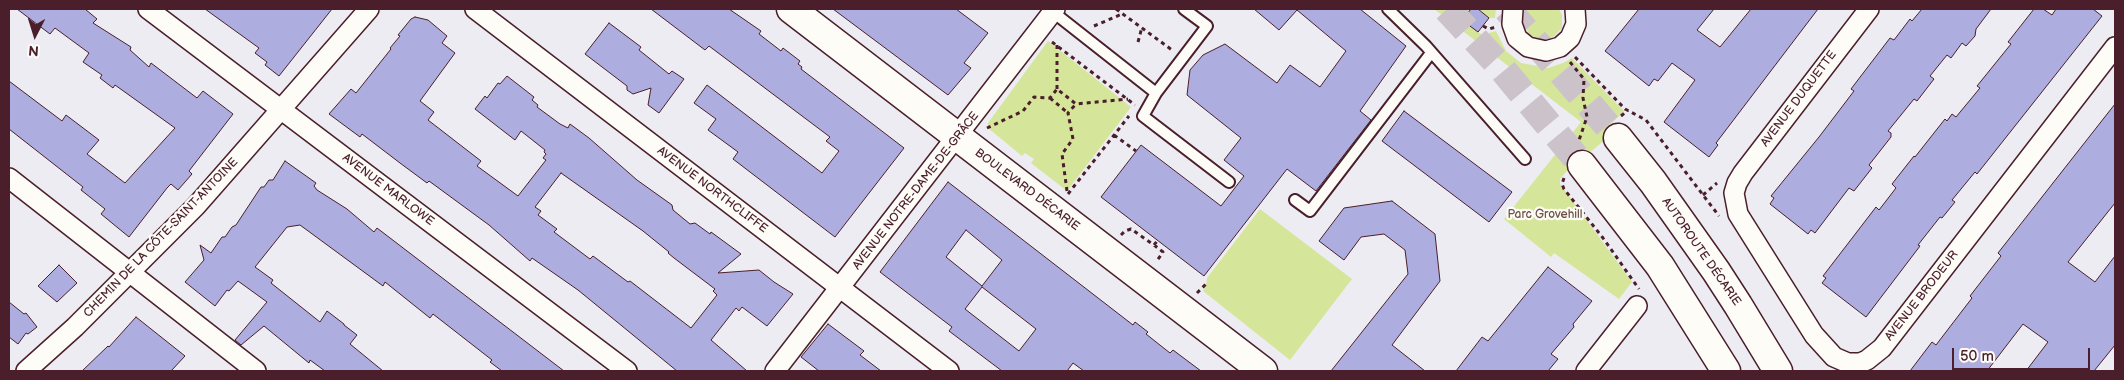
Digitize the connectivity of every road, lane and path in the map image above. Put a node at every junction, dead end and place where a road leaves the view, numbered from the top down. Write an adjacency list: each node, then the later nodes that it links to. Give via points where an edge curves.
1 (148, 9): 29 (street, AVENUE MARLOWE)
2 (369, 9): 29 (street, CHEMIN DE LA CÔTE-SAINT-ANTOINE)
3 (475, 9): 52 (street, AVENUE NORTHCLIFFE)
4 (792, 9): 34 (main road, BOULEVARD DÉCARIE)
5 (1116, 9): 12 (path)
6 (1184, 9): 24 (lane, via 1207,26)
7 (1388, 9): 20 (lane)
8 (1513, 9): 9 (street, via 1512,24 1517,38 1528,47 1542,51 1556,49 1570,38 1576,24)
9 (1575, 9)
10 (1869, 9): 42 (street, AVENUE DUQUETTE, via 1737,183)
11 (1054, 10): 24 (lane); 34 (street, AVENUE NOTRE-DAME-DE-GRÂCE)
12 (1123, 13): 14 (path); 15 (path)
13 (1483, 26): 16 (path, via 1489,29)
14 (1090, 27)
15 (1142, 27): 17 (path); 18 (path)
16 (1498, 27)
17 (1159, 40)
18 (1138, 42)
19 (2115, 47): 42 (street, AVENUE BRODEUR, via 1882,348 1860,363 1838,360 1814,335 1738,214)
20 (1431, 53): 37 (lane); 44 (lane, via 1310,211)
21 (1573, 54): 43 (path, via 1625,109 1646,120)
22 (1568, 59): 38 (path, via 1584,79 1587,117)
23 (1057, 89): 25 (path); 26 (path, via 1056,45); 27 (path)
24 (1156, 93): 40 (lane, via 1143,116)
25 (1050, 98): 30 (path); 32 (path, via 1034,97 1023,111)
26 (1128, 99): 27 (path); 28 (path)
27 (1076, 104): 30 (path)
28 (1135, 108)
29 (281, 109): 50 (street, CHEMIN DE LA CÔTE-SAINT-ANTOINE, via 222,177); 58 (street, AVENUE MARLOWE)
30 (1068, 113): 33 (path, via 1073,139 1062,154 1067,194)
31 (1132, 113): 33 (path)
32 (984, 128)
33 (1114, 135): 36 (path)
34 (957, 137): 52 (street, AVENUE NOTRE-DAME-DE-GRÂCE); 61 (main road, BOULEVARD DÉCARIE)
35 (1618, 138): 65 (main road, AUTOROUTE DÉCARIE, via 1716,271)
36 (1136, 151)
37 (1526, 159)
38 (1572, 164): 41 (path); 55 (main road, via 1660,266)
39 (9, 178): 50 (street)
40 (1229, 182)
41 (1562, 184)
42 (1727, 188): 43 (path, via 1716,183)
43 (1703, 195): 45 (path)
44 (1295, 200)
45 (1723, 220)
46 (1120, 236): 48 (path, via 1131,229)
47 (1158, 240): 48 (path)
48 (1154, 245): 49 (path, via 1163,252)
49 (1155, 262)
50 (130, 272): 56 (street, CHEMIN DE LA CÔTE-SAINT-ANTOINE); 57 (street)
51 (1207, 283): 53 (path)
52 (840, 288): 59 (street, AVENUE NOTRE-DAME-DE-GRÂCE); 60 (street, AVENUE NORTHCLIFFE)
53 (1196, 294)
54 (1637, 306): 62 (street)
55 (1710, 343): 63 (main road); 64 (main road)
56 (26, 371)
57 (256, 371)
58 (627, 371)
59 (775, 371)
60 (948, 371)
61 (1263, 371)
62 (1586, 371)
63 (1722, 371)
64 (1726, 371)
65 (1778, 371)

